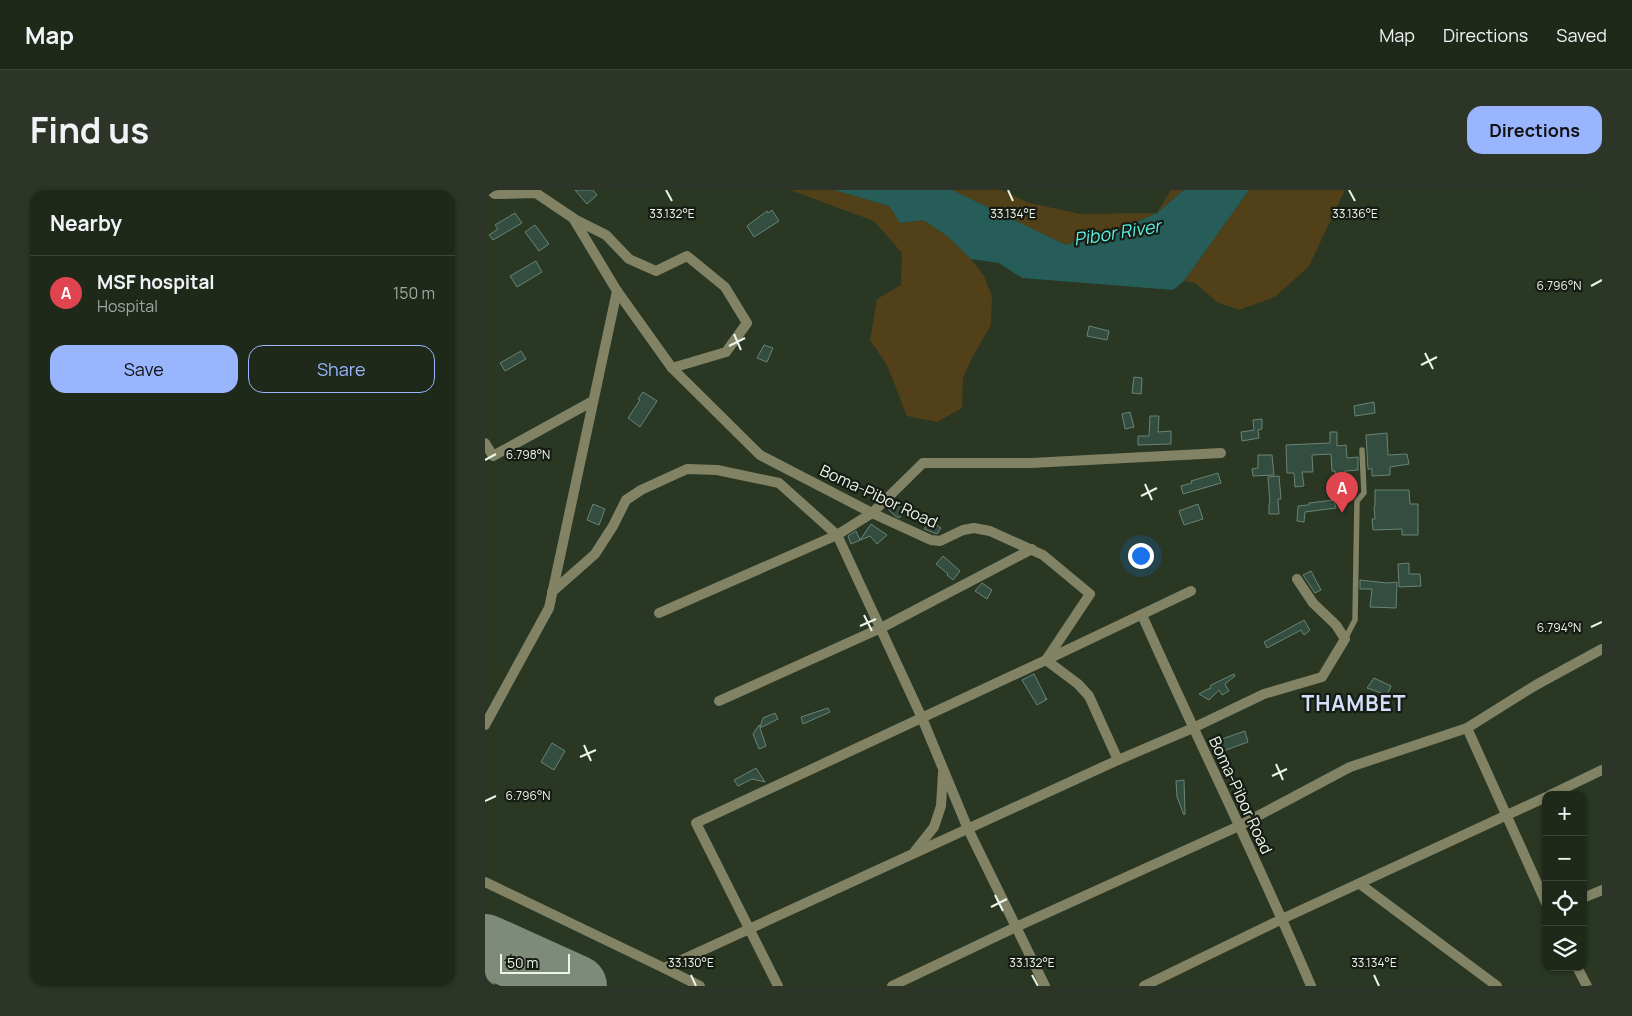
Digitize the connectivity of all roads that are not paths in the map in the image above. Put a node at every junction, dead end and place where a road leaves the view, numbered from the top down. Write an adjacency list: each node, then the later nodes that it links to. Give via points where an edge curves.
1 (492, 192): 2 (street, Boma-Pibor Road); 3 (street)
2 (535, 192): 4 (street, Boma-Pibor Road)
3 (485, 200)
4 (573, 218): 5 (street, Boma-Pibor Road); 6 (street, via 606,235 629,259 656,271 687,256 725,287 747,323 726,352)
5 (617, 291): 6 (street, Boma-Pibor Road); 7 (street)
6 (672, 368): 12 (street, Boma-Pibor Road, via 760,456)
7 (593, 401): 11 (street); 17 (street)
8 (485, 443): 11 (street)
9 (1362, 450): 21 (lane, via 1364,492 1357,501 1355,620)
10 (1221, 453): 12 (street, via 1031,463 923,463)
11 (489, 458)
12 (872, 513): 13 (street); 14 (street, Boma-Pibor Road, via 931,540 941,541 974,528 990,531)
13 (837, 535): 17 (street, via 779,483 717,470 687,469 626,500 595,554); 18 (street); 20 (street)
14 (1031, 549): 20 (street); 23 (street, Boma-Pibor Road, via 1043,555 1090,594)
15 (1297, 579): 21 (street, via 1313,603)
16 (1191, 591): 19 (street)
17 (553, 592): 26 (street, via 549,608)
18 (659, 614)
19 (1141, 615): 23 (street); 27 (street)
20 (881, 628): 24 (street); 25 (street)
21 (1345, 638): 27 (street, via 1323,677 1264,694)
22 (1602, 650): 28 (street, via 1536,685)
23 (1046, 660): 25 (street); 29 (street, via 1089,696)
24 (719, 701)
25 (922, 718): 30 (street); 45 (street, via 697,823)
26 (485, 725)
27 (1193, 728): 29 (street, Boma-Pibor Road); 35 (street, Boma-Pibor Road)
28 (1467, 728): 34 (street); 35 (street, via 1350,767)
29 (1118, 760): 36 (street, Boma-Pibor Road)
30 (944, 770): 36 (street); 37 (street, via 941,806 934,827)
31 (1602, 770): 32 (street)
32 (1558, 791)
33 (1542, 799): 34 (street)
34 (1506, 815): 39 (street); 41 (street)
35 (1239, 826): 43 (street, Boma-Pibor Road); 44 (street)
36 (967, 829): 37 (street, Boma-Pibor Road); 44 (street)
37 (913, 854): 45 (street, Boma-Pibor Road)
38 (485, 882): 46 (street)
39 (1360, 884): 43 (street); 56 (street)
40 (1602, 890): 42 (street)
41 (1542, 894)
42 (1587, 896)
43 (1282, 919): 54 (street); 55 (street, Boma-Pibor Road)
44 (1016, 927): 52 (street); 53 (street)
45 (750, 928): 46 (street, Boma-Pibor Road); 51 (street)
46 (664, 968): 50 (street)
47 (1579, 971): 57 (street)
48 (485, 984): 49 (street)
49 (490, 986)
50 (700, 986)
51 (779, 986)
52 (892, 986)
53 (1045, 986)
54 (1144, 986)
55 (1311, 986)
56 (1497, 986)
57 (1587, 986)

